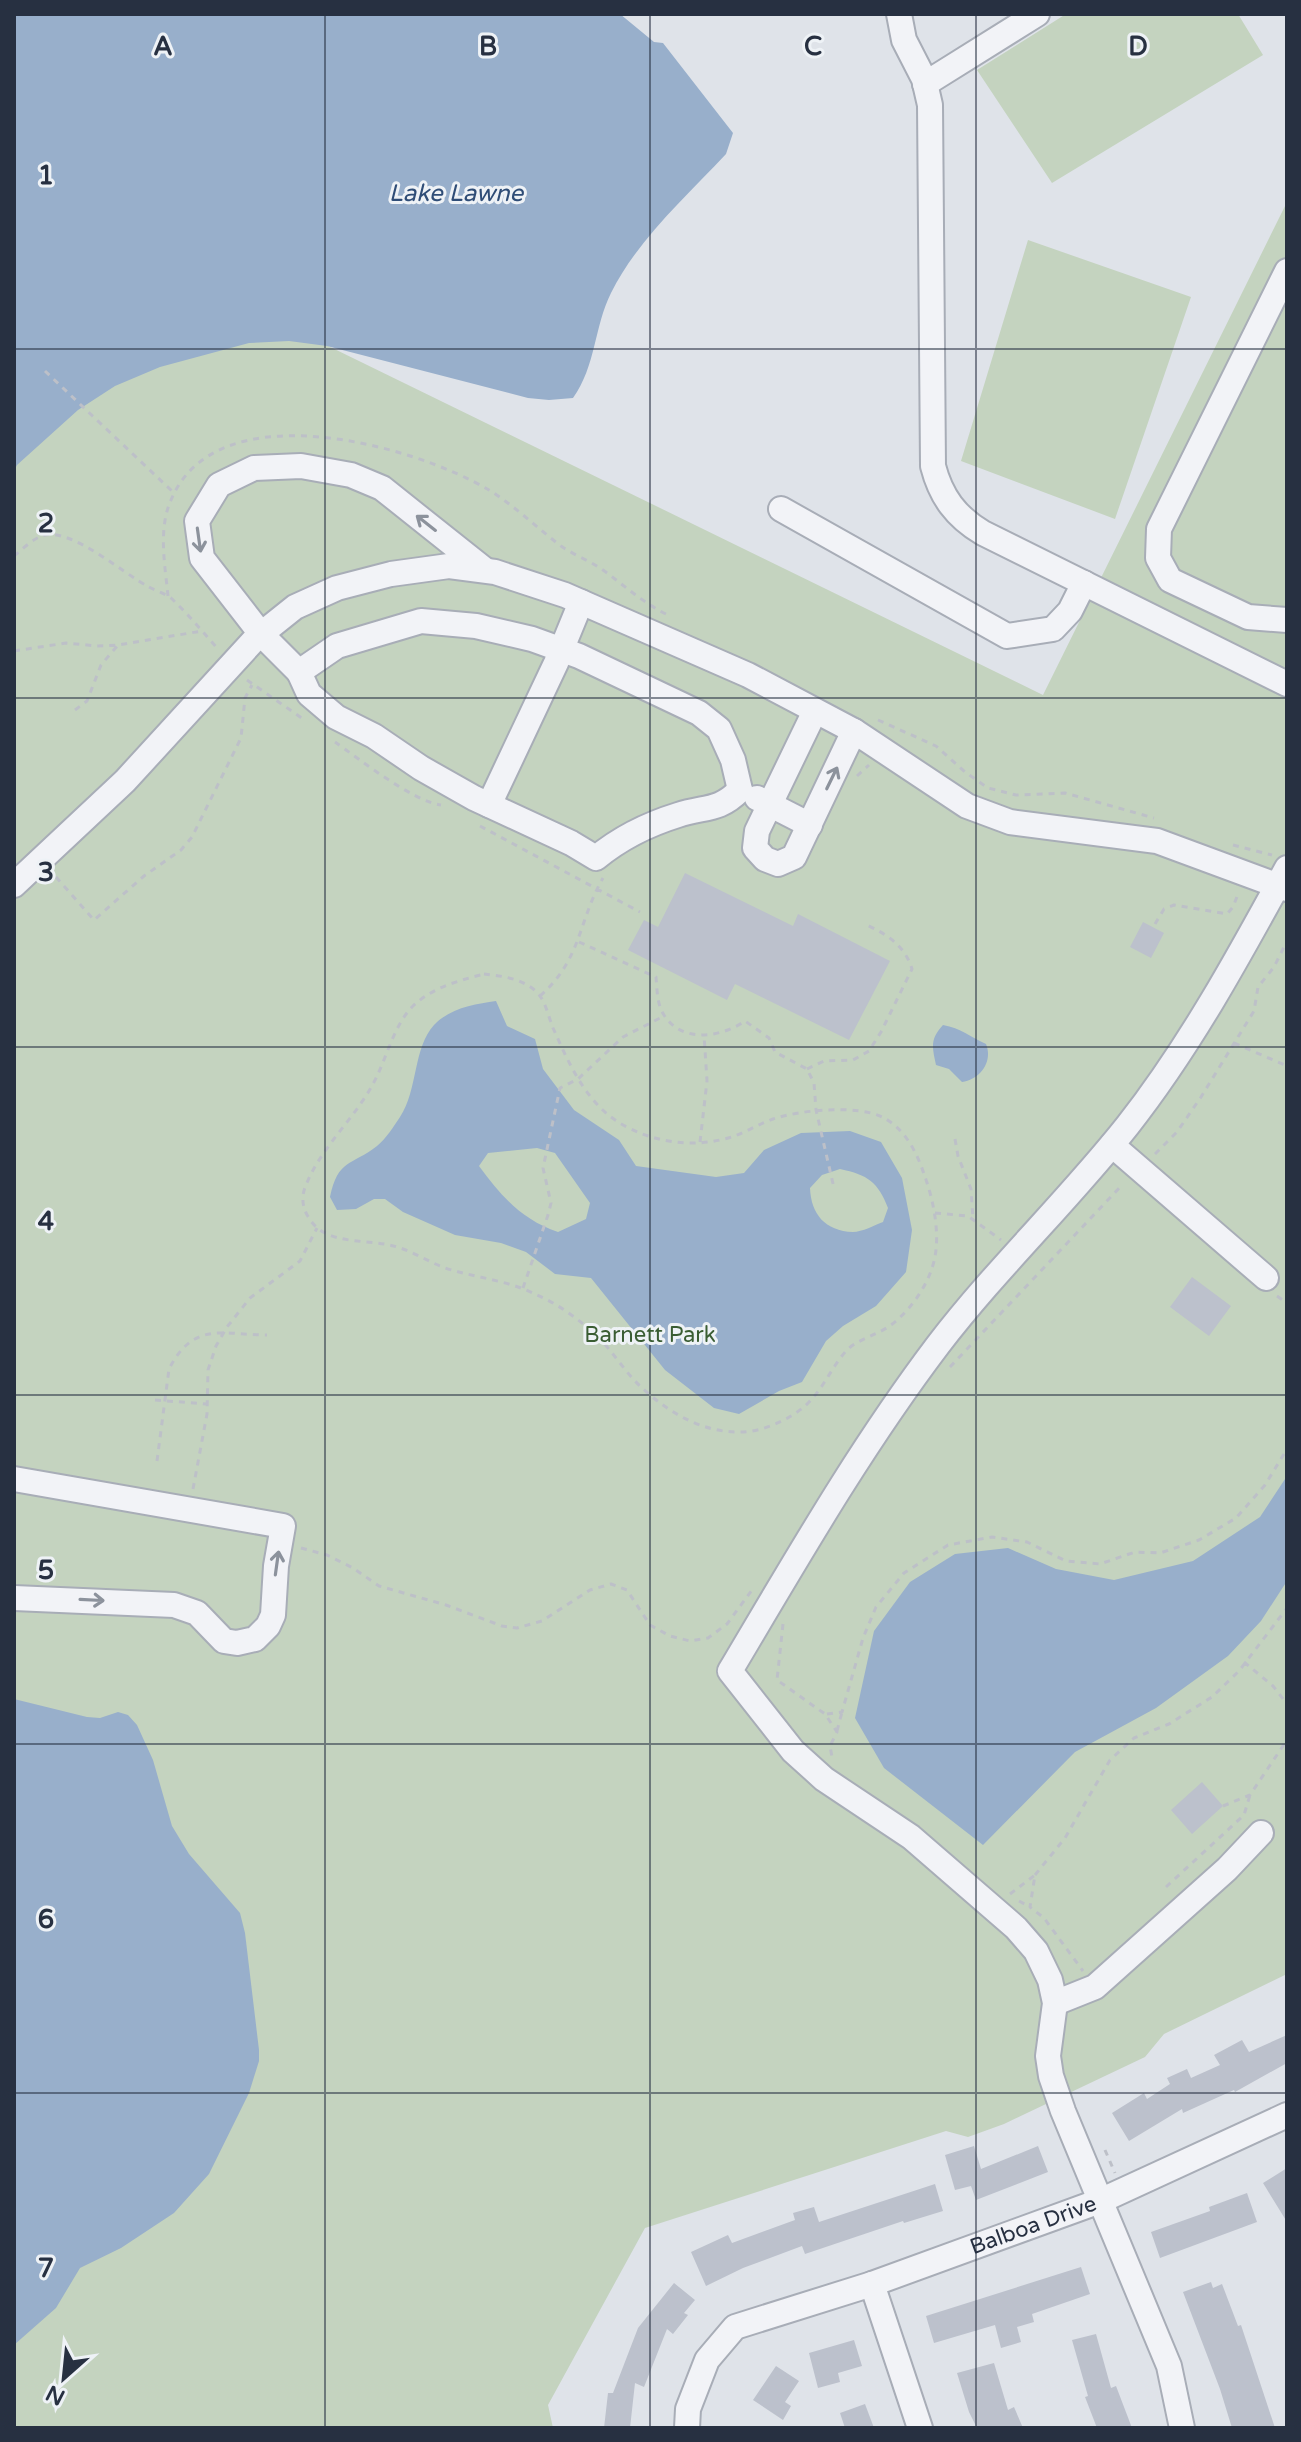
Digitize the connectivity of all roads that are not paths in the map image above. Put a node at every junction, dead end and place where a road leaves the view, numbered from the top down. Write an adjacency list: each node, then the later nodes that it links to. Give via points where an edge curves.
1 (899, 14): 3 (street, via 904,40)
2 (1037, 14): 3 (street)
3 (925, 84): 7 (street, via 930,105 933,466 938,484 968,524)
4 (1287, 271): 9 (street, via 1159,529 1158,558 1170,580 1248,617)
5 (781, 509): 7 (street, via 1007,636 1053,629 1070,611)
6 (487, 571): 8 (street); 10 (street, via 449,566 337,588 295,607); 10 (street, one-way to 10, via 382,488 351,475 301,466 254,468 219,485 197,521 202,558)
7 (1084, 583): 13 (street)
8 (581, 602): 11 (street); 14 (street, via 748,675)
9 (1287, 620)
10 (261, 634): 12 (street); 21 (street, via 125,781)
11 (562, 650): 12 (street, via 476,626 421,621 337,646); 16 (street, via 699,713 719,729); 18 (street)
12 (299, 672): 18 (street, via 309,694 336,717)
13 (1287, 684)
14 (815, 711): 15 (street); 17 (street)
15 (854, 731): 19 (street, one-way to 15); 20 (street, via 967,806 1010,822 1157,841 1245,873)
16 (740, 790): 17 (street); 18 (street, via 722,805 677,815 619,841 596,858)
17 (770, 804): 19 (street); 19 (street, via 755,848 765,859 778,864 794,857)
18 (489, 805)
19 (810, 825)
20 (1284, 881): 22 (street, via 1181,1050)
21 (14, 885)
22 (1112, 1145): 23 (street); 27 (street, via 939,1343 886,1417 730,1671 814,1770 911,1837 1016,1928 1036,1951)
23 (1266, 1278)
24 (14, 1479): 25 (street, one-way to 24, via 174,1605 197,1613 224,1641 255,1639 273,1615 282,1535 189,1510)
25 (14, 1598)
26 (1261, 1833): 27 (street, via 1095,1987)
27 (1055, 2003): 29 (street, via 1048,2056 1051,2076)
28 (1287, 2115): 29 (street, Balboa Drive)
29 (1100, 2201): 30 (street, Balboa Drive); 33 (street, via 1169,2366)
30 (872, 2284): 31 (street, Balboa Drive, via 735,2327 707,2360 688,2409); 32 (street)
31 (687, 2428)
32 (920, 2428)
33 (1182, 2428)

